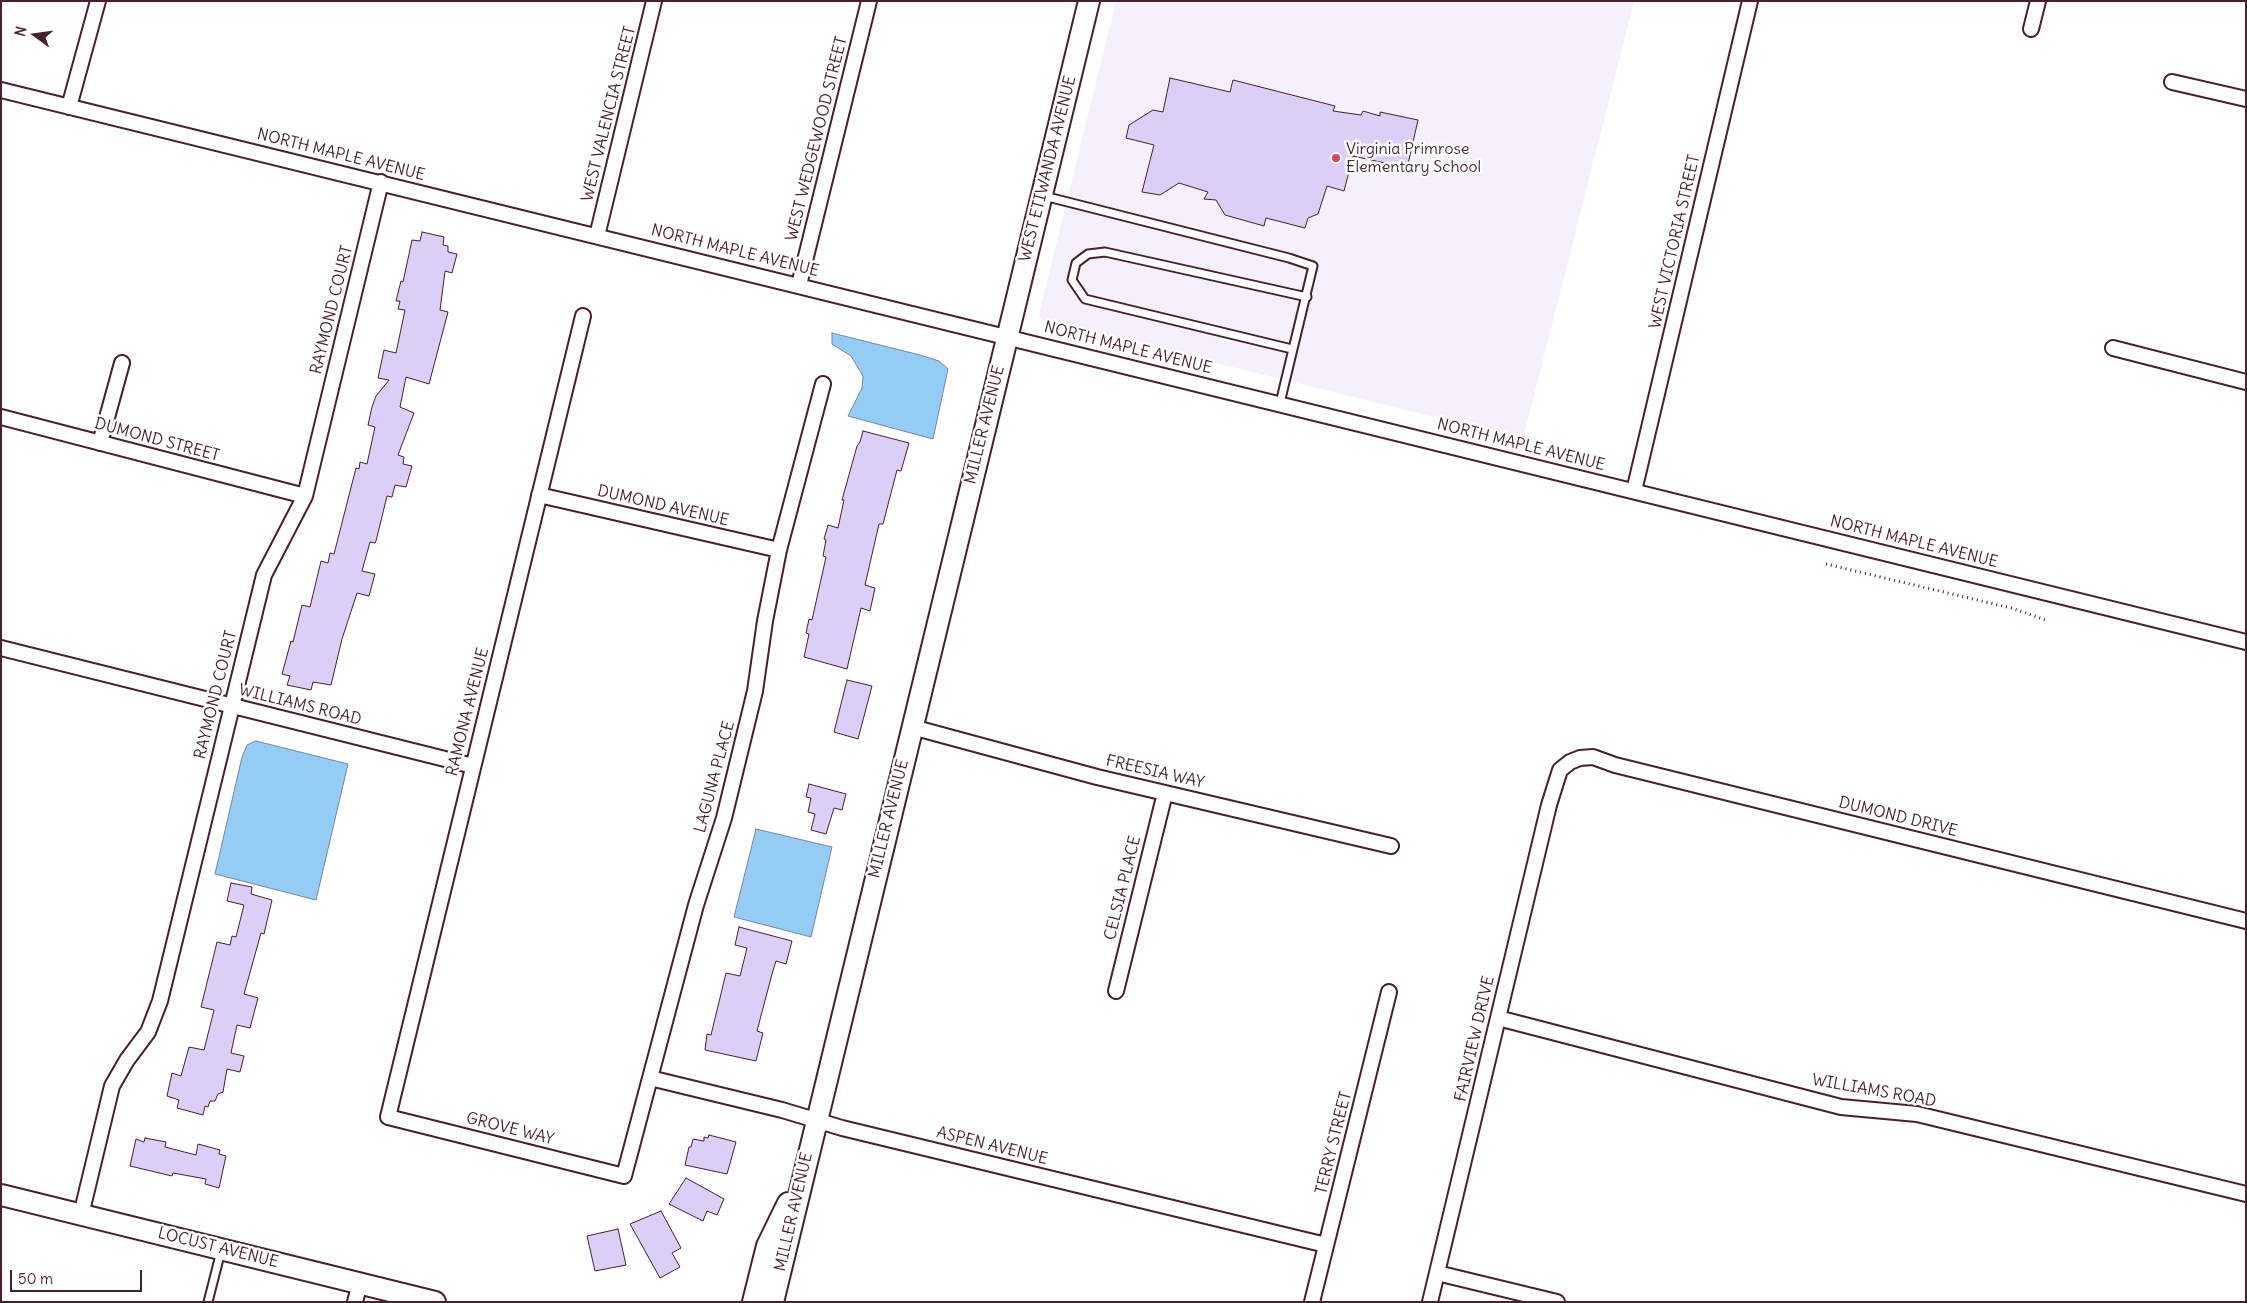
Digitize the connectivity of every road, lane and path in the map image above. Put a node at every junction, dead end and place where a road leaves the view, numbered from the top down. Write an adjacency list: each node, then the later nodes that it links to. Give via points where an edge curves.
1 (98, 1): 11 (street)
2 (654, 1): 14 (street, WEST VALENCIA STREET)
3 (869, 1): 15 (street, WEST WEDGEWOOD STREET)
4 (1088, 1): 13 (street, WEST ETIWANDA AVENUE)
5 (1750, 1): 27 (street, WEST VICTORIA STREET)
6 (2038, 1): 7 (street)
7 (2031, 29)
8 (2172, 82): 10 (street)
9 (1, 90): 11 (street, NORTH MAPLE AVENUE)
10 (2246, 99)
11 (69, 107): 12 (street, NORTH MAPLE AVENUE)
12 (381, 182): 14 (street, NORTH MAPLE AVENUE); 29 (street, RAYMOND COURT)
13 (1041, 195): 16 (lane, via 1313,266); 18 (street, WEST ETIWANDA AVENUE)
14 (597, 236): 15 (street, NORTH MAPLE AVENUE)
15 (799, 285): 18 (street, NORTH MAPLE AVENUE)
16 (1307, 297): 20 (lane); 20 (lane, via 1105,252 1088,254 1076,262 1072,280 1085,299)
17 (583, 316): 28 (street, RAMONA AVENUE)
18 (1006, 336): 24 (street, NORTH MAPLE AVENUE); 36 (street, MILLER AVENUE)
19 (2113, 348): 22 (street)
20 (1292, 349): 24 (lane)
21 (122, 364): 26 (street)
22 (2246, 382)
23 (823, 384): 30 (street, LAGUNA PLACE)
24 (1280, 403): 27 (street, NORTH MAPLE AVENUE)
25 (1, 416): 26 (street, DUMOND STREET)
26 (100, 443): 29 (street, DUMOND STREET)
27 (1634, 491): 33 (street, NORTH MAPLE AVENUE)
28 (539, 495): 30 (street, DUMOND AVENUE); 37 (street, RAMONA AVENUE)
29 (305, 496): 35 (street, RAYMOND COURT, via 264,575)
30 (779, 550): 45 (street, LAGUNA PLACE, via 764,621 755,691 724,818 696,905)
31 (1826, 564): 32 (path, via 2011,608)
32 (2046, 620)
33 (2246, 642)
34 (1, 648): 35 (street, WILLIAMS ROAD)
35 (231, 706): 37 (street, WILLIAMS ROAD); 52 (street, RAYMOND COURT, via 160,1001 148,1032 112,1086)
36 (912, 726): 39 (street, FREESIA WAY); 47 (street, MILLER AVENUE)
37 (473, 766): 46 (street, RAMONA AVENUE)
38 (1555, 784): 41 (street, DUMOND DRIVE, via 1560,770 1570,762 1593,756 1615,766); 44 (street, FAIRVIEW DRIVE)
39 (1165, 793): 40 (street, FREESIA WAY); 42 (street, CELSIA PLACE)
40 (1391, 846)
41 (2246, 921)
42 (1116, 991)
43 (1389, 992): 53 (street, TERRY STREET)
44 (1498, 1018): 50 (street, WILLIAMS ROAD, via 1841,1107 1917,1114); 55 (street, FAIRVIEW DRIVE)
45 (650, 1078): 47 (street, ASPEN AVENUE); 49 (street, LAGUNA PLACE)
46 (388, 1117): 49 (street, GROVE WAY)
47 (816, 1121): 48 (street, MILLER AVENUE); 53 (street, ASPEN AVENUE)
48 (804, 1172): 59 (street, via 767,1246); 60 (street, MILLER AVENUE)
49 (624, 1176)
50 (2246, 1194)
51 (1, 1195): 52 (street, LOCUST AVENUE)
52 (81, 1214): 54 (street, LOCUST AVENUE)
53 (1326, 1245): 61 (street, TERRY STREET)
54 (221, 1249): 56 (street, LOCUST AVENUE); 57 (lane)
55 (1438, 1272): 62 (street, FAIRVIEW DRIVE); 63 (street)
56 (357, 1292): 58 (street, LOCUST AVENUE)
57 (208, 1302)
58 (435, 1302)
59 (753, 1302)
60 (773, 1302)
61 (1312, 1302)
62 (1430, 1302)
63 (1557, 1302)

